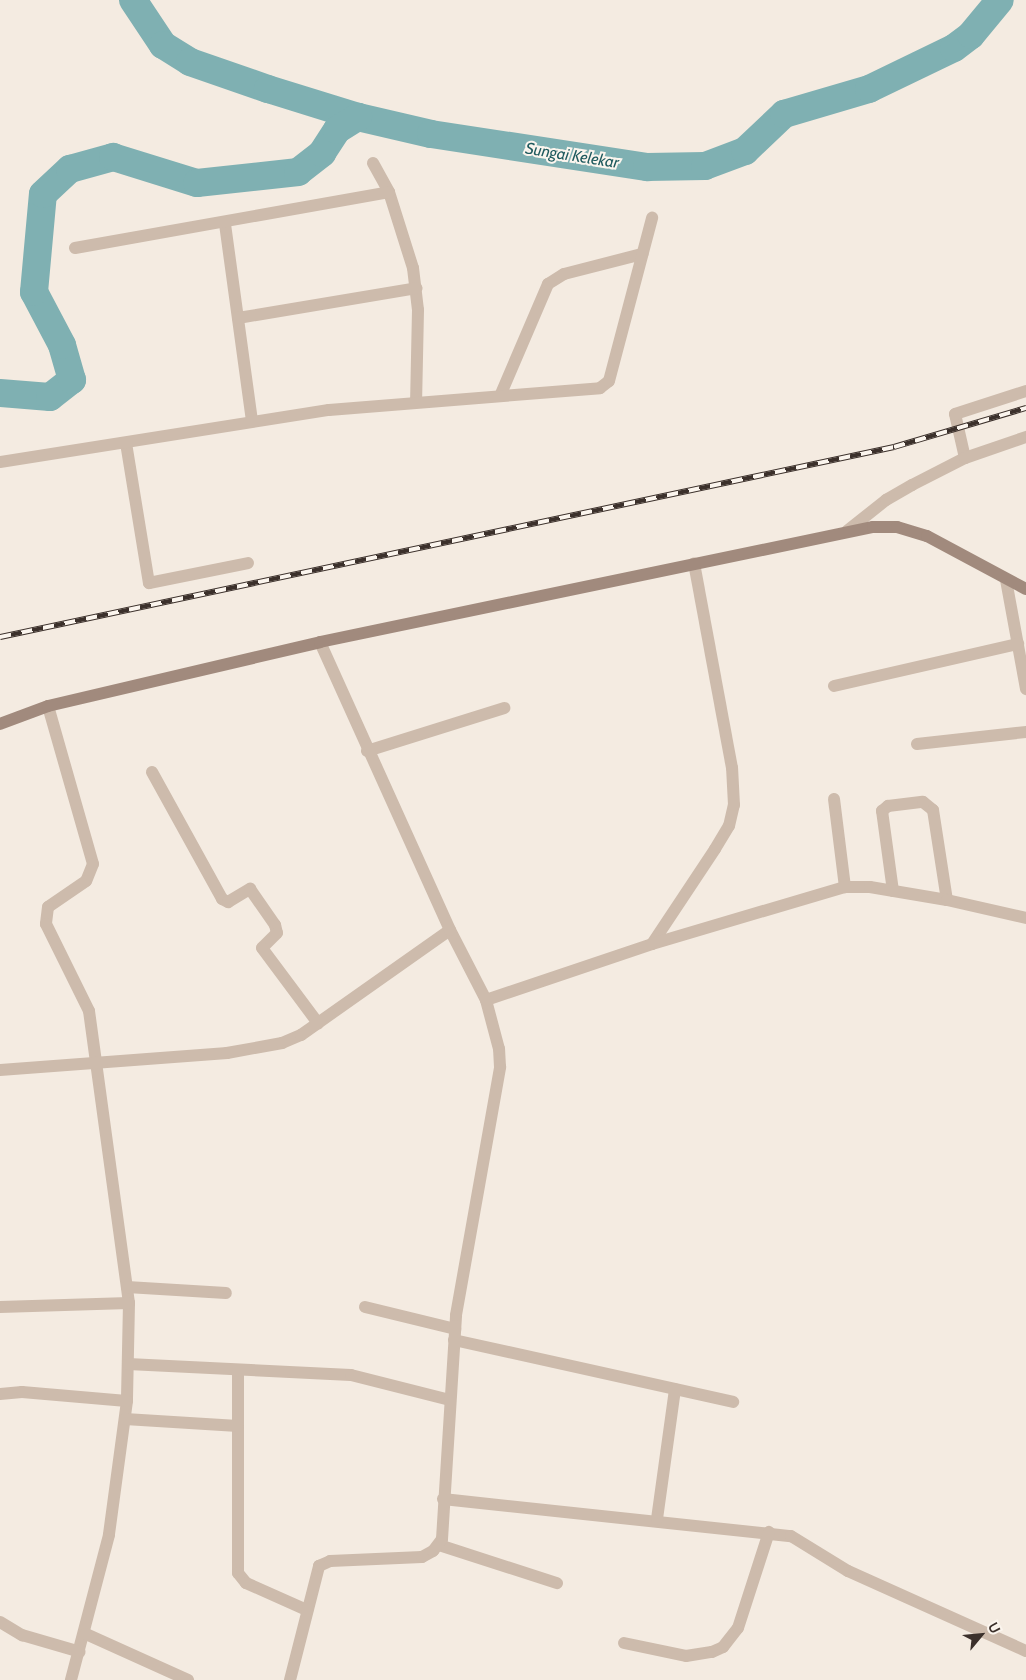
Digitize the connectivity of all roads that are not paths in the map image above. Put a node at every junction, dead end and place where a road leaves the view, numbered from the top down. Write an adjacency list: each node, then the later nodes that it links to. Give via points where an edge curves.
1 (373, 163): 2 (street)
2 (389, 192): 4 (street); 7 (street)
3 (652, 218): 6 (street)
4 (225, 224): 5 (street); 8 (street)
5 (75, 248)
6 (642, 254): 10 (street, via 554,279 543,292); 10 (street, via 610,381 605,386 588,390)
7 (417, 288): 8 (street); 11 (street)
8 (238, 318): 12 (street)
9 (1026, 392): 15 (street, via 955,414)
10 (500, 396): 11 (street)
11 (416, 402): 12 (street)
12 (252, 420): 14 (street)
13 (1026, 437): 15 (street)
14 (126, 443): 16 (street); 18 (street, via 148,583)
15 (965, 458): 17 (street, via 886,500)
16 (0, 462)
17 (848, 531): 19 (street); 20 (street, via 897,527 927,536)
18 (248, 563)
19 (694, 563): 22 (street); 39 (street, via 732,768 734,805 729,826 716,849)
20 (1006, 580): 21 (street); 23 (street)
21 (1026, 589)
22 (320, 642): 26 (street); 31 (street)
23 (1018, 644): 24 (street); 25 (street)
24 (834, 686)
25 (1026, 690)
26 (48, 706): 28 (street); 42 (street, via 93,864 86,881 48,907 46,924 89,1011)
27 (504, 708): 31 (street)
28 (0, 724)
29 (1026, 732): 30 (street)
30 (917, 744)
31 (367, 751): 38 (street)
32 (152, 772): 41 (street, via 222,899 228,902 250,889 275,926 277,934 262,948)
33 (834, 799): 34 (street)
34 (845, 887): 35 (street); 39 (street)
35 (893, 890): 36 (street); 36 (street, via 882,810 888,806 923,802 933,810)
36 (947, 900): 37 (street)
37 (1026, 918)
38 (450, 930): 40 (street); 41 (street)
39 (652, 944): 40 (street)
40 (486, 1000): 49 (street, via 500,1067)
41 (318, 1023): 42 (street, via 301,1035 262,1048)
42 (99, 1064): 43 (street); 44 (street)
43 (0, 1070)
44 (127, 1287): 45 (street); 46 (street)
45 (226, 1293)
46 (129, 1303): 47 (street); 50 (street)
47 (0, 1307)
48 (365, 1307): 49 (street)
49 (454, 1334): 52 (street); 54 (street)
50 (128, 1364): 51 (street); 55 (street)
51 (238, 1370): 54 (street, via 351,1375); 58 (street)
52 (675, 1389): 56 (street); 60 (street)
53 (0, 1394): 55 (street, via 22,1392)
54 (450, 1400): 59 (street)
55 (127, 1402): 57 (street)
56 (733, 1402)
57 (125, 1420): 58 (street); 66 (street, via 109,1535)
58 (238, 1426): 64 (street, via 238,1573 246,1584)
59 (443, 1499): 60 (street); 62 (street)
60 (657, 1519): 61 (street)
61 (769, 1532): 67 (street, via 738,1628 723,1647 686,1656); 68 (street, via 800,1539 848,1571)
62 (439, 1545): 63 (street); 64 (street, via 422,1558 323,1563)
63 (557, 1583)
64 (307, 1610): 72 (street)
65 (0, 1622): 69 (street, via 22,1635)
66 (86, 1634): 69 (street); 71 (street)
67 (624, 1643)
68 (1026, 1651)
69 (80, 1652): 70 (street)
70 (71, 1680)
71 (188, 1680)
72 (290, 1680)

